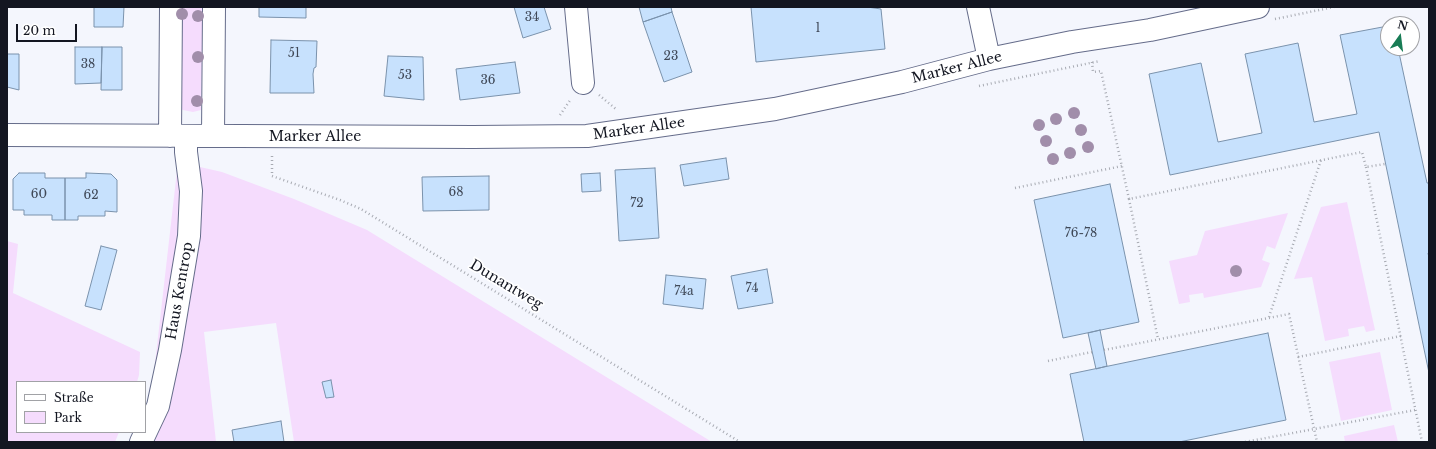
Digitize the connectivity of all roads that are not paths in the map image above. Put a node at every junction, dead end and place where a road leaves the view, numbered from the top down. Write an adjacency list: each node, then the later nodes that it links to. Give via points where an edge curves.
1 (171, 7): 10 (street, Haus Kentrop)
2 (214, 7): 9 (street)
3 (576, 7): 7 (street)
4 (978, 7): 6 (street)
5 (1258, 7): 6 (street, Marker Allee, via 1150,30 1072,42)
6 (989, 59): 9 (street, Marker Allee, via 902,82 775,109 587,136)
7 (583, 83)
8 (7, 135): 10 (street, Marker Allee)
9 (213, 136): 10 (street, Marker Allee)
10 (181, 142): 11 (street, Haus Kentrop, via 191,191 189,236 158,406)
11 (146, 431)

